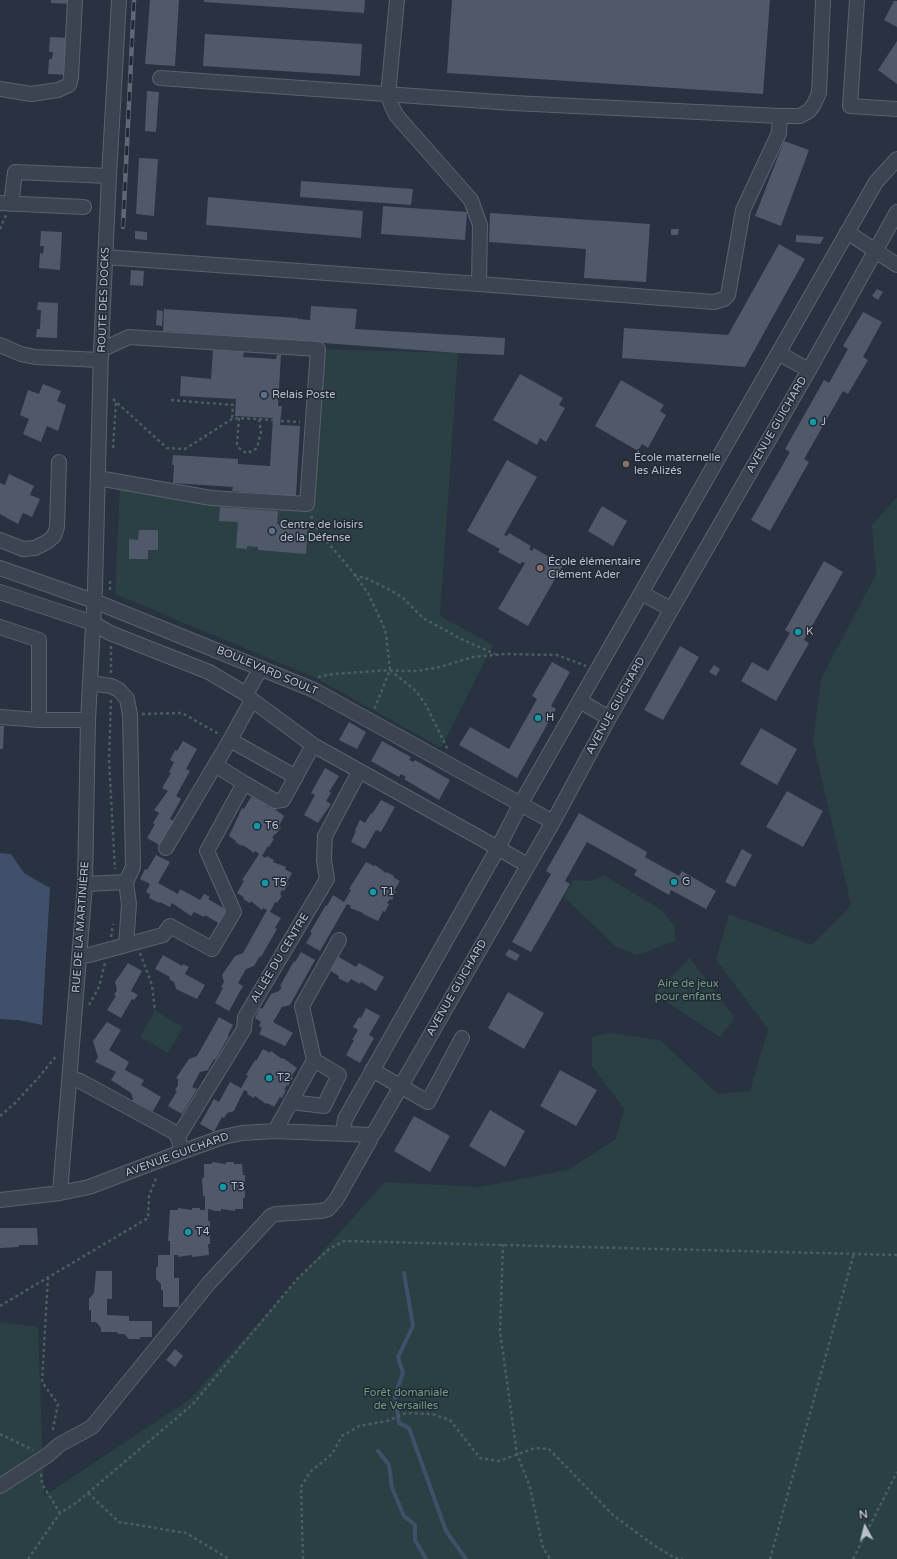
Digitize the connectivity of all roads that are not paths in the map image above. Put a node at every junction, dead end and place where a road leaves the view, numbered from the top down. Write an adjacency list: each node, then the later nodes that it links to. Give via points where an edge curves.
1 (75, 0): 7 (street, via 69,85 58,90 31,94)
2 (119, 0): 12 (street, ROUTE DES DOCKS)
3 (396, 0): 8 (street)
4 (823, 0): 10 (street, via 819,93 809,111 800,116)
5 (857, 0): 9 (street, via 850,106)
6 (160, 78): 8 (street)
7 (0, 89)
8 (388, 95): 10 (street); 20 (street, via 396,115 471,200 480,225)
9 (897, 109)
10 (780, 116): 20 (street, via 779,133 743,210 728,295 724,299 714,302)
11 (894, 167): 16 (street, via 876,182)
12 (109, 176): 13 (street, via 15,172); 18 (street, ROUTE DES DOCKS)
13 (5, 203): 14 (street)
14 (84, 207)
15 (897, 212): 17 (street, AVENUE GUICHARD)
16 (847, 232): 17 (street); 22 (street)
17 (875, 252): 19 (street); 24 (street, AVENUE GUICHARD)
18 (105, 257): 20 (street); 23 (street, ROUTE DES DOCKS)
19 (897, 265)
20 (479, 284)
21 (0, 345): 23 (street, via 35,357)
22 (778, 353): 24 (street); 30 (street)
23 (101, 355): 26 (street, ROUTE DES DOCKS); 26 (street, via 129,337 318,349 307,504 211,498)
24 (809, 370): 32 (street, AVENUE GUICHARD)
25 (58, 462): 27 (street, via 57,527 54,536 35,548 23,548)
26 (98, 478): 31 (street, ROUTE DES DOCKS)
27 (0, 540)
28 (0, 568): 31 (street, BOULEVARD SOULT)
29 (0, 592): 33 (street)
30 (641, 593): 32 (street); 38 (street)
31 (94, 600): 33 (street, RUE DE LA MARTINIÈRE); 35 (street, BOULEVARD SOULT)
32 (671, 609): 40 (street, AVENUE GUICHARD)
33 (93, 623): 36 (street, RUE DE LA MARTINIÈRE); 37 (street, via 110,634 209,672)
34 (0, 627): 41 (street, via 39,640)
35 (261, 668): 37 (street); 49 (street, BOULEVARD SOULT, via 314,690 370,719)
36 (90, 683): 42 (street, RUE DE LA MARTINIÈRE); 54 (street, via 107,685 119,690 127,699 130,715 133,867)
37 (249, 697): 43 (street); 44 (street)
38 (580, 701): 40 (street); 49 (street)
39 (0, 717): 41 (street)
40 (609, 718): 50 (street, AVENUE GUICHARD)
41 (40, 720): 42 (street)
42 (88, 720): 55 (street, RUE DE LA MARTINIÈRE)
43 (230, 740): 45 (street); 47 (street)
44 (313, 746): 46 (street); 47 (street)
45 (215, 765): 48 (street); 51 (street)
46 (360, 772): 52 (street); 68 (street, ALLÉE DU CENTRE, via 324,836 327,879 245,1017 244,1029)
47 (296, 777): 48 (street, via 283,800 274,801)
48 (244, 783): 57 (street, via 207,851 234,912 212,950 170,926 162,935)
49 (520, 805): 50 (street, BOULEVARD SOULT); 52 (street)
50 (553, 822): 53 (street, AVENUE GUICHARD)
51 (166, 848)
52 (498, 848): 53 (street); 61 (street)
53 (527, 865): 63 (street, AVENUE GUICHARD)
54 (126, 882): 55 (street); 57 (street)
55 (85, 884): 58 (street, RUE DE LA MARTINIÈRE)
56 (339, 940): 60 (street, via 302,1006)
57 (131, 944): 58 (street)
58 (80, 955): 62 (street, RUE DE LA MARTINIÈRE)
59 (462, 1038): 63 (street, via 428,1102)
60 (314, 1060): 64 (street); 64 (street, via 339,1075 324,1106)
61 (372, 1070): 63 (street); 66 (street, via 345,1119)
62 (70, 1078): 68 (street, via 129,1107 174,1132); 70 (street, RUE DE LA MARTINIÈRE)
63 (400, 1087): 67 (street, AVENUE GUICHARD)
64 (291, 1102): 65 (street)
65 (275, 1131): 66 (street, AVENUE GUICHARD); 69 (street, AVENUE GUICHARD, via 223,1137)
66 (344, 1134): 67 (street, AVENUE GUICHARD)
67 (371, 1135): 72 (street, via 328,1210 271,1216 209,1283 92,1427 59,1445)
68 (178, 1137): 69 (street)
69 (182, 1151): 70 (street, AVENUE GUICHARD, via 89,1188)
70 (60, 1193): 71 (street)
71 (0, 1200)
72 (0, 1486)

